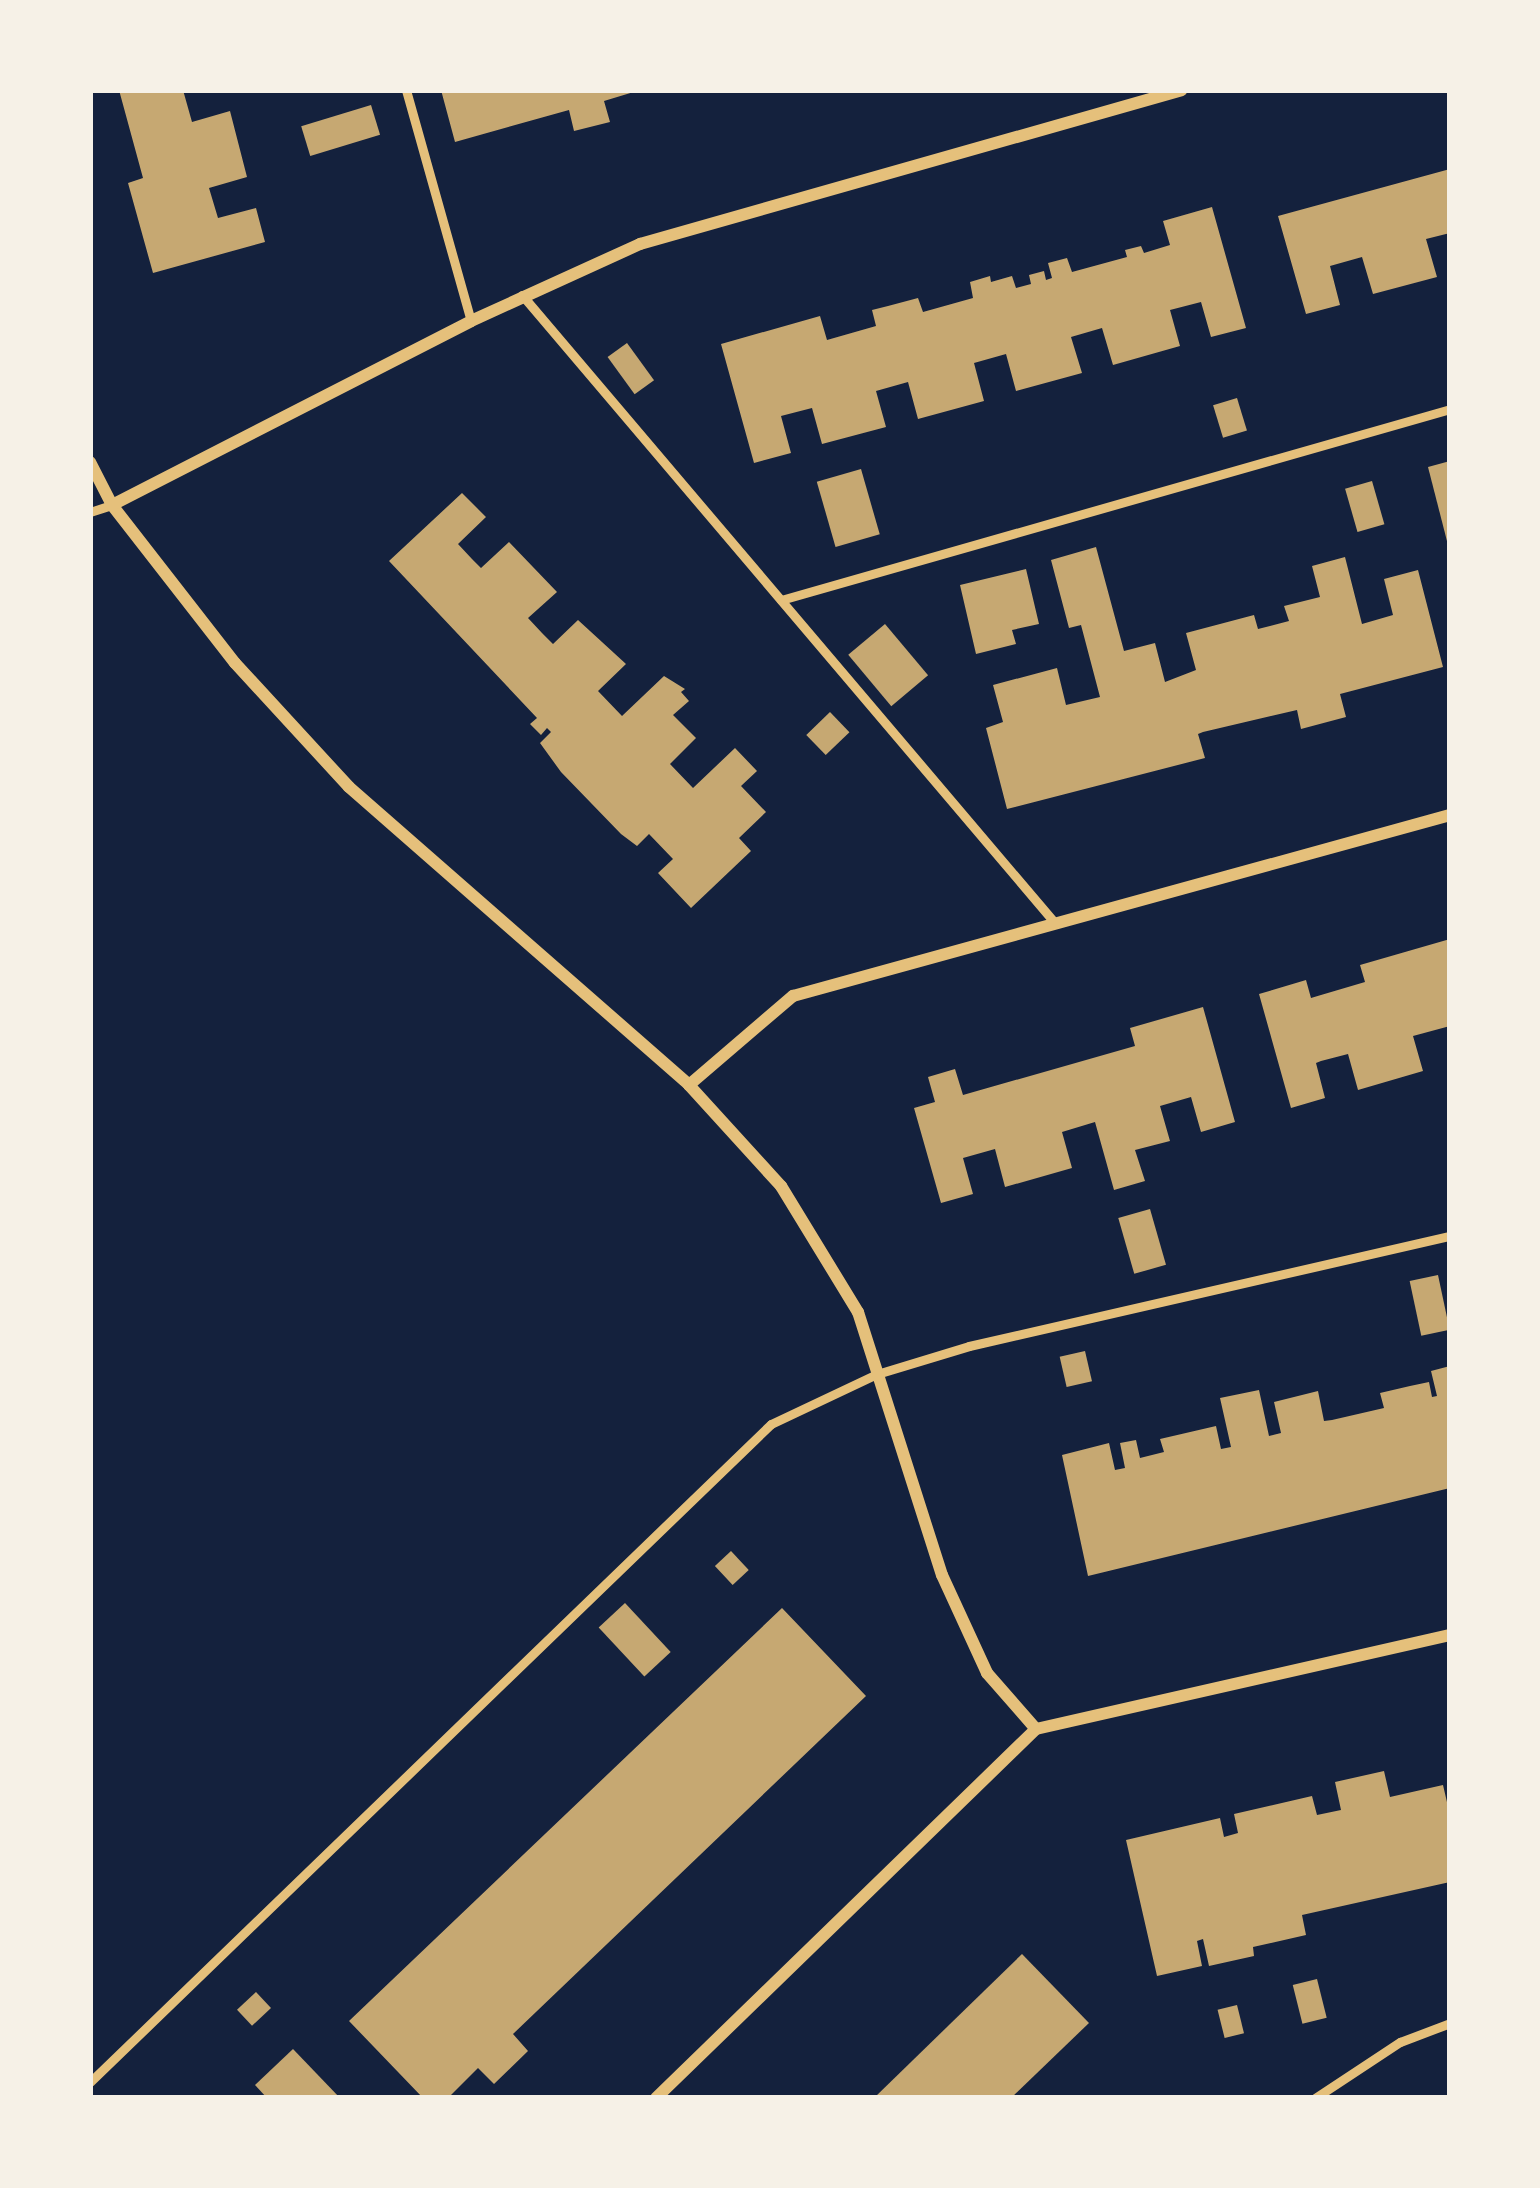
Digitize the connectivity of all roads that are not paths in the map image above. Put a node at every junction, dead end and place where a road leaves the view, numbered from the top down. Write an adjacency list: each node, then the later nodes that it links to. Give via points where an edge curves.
1 (406, 90): 4 (lane)
2 (1182, 90): 3 (street, via 640,244)
3 (522, 296): 4 (street); 9 (lane)
4 (471, 320): 7 (street)
5 (1450, 409): 9 (lane)
6 (90, 462): 7 (street)
7 (112, 506): 8 (lane); 12 (street, via 235,663 350,787)
8 (90, 512)
9 (781, 600): 11 (lane)
10 (1450, 815): 11 (street)
11 (1055, 923): 12 (street, via 793,996)
12 (689, 1085): 14 (street, via 781,1186 828,1255)
13 (1450, 1237): 14 (lane, via 969,1346)
14 (878, 1374): 16 (street, via 942,1575 987,1672); 18 (lane, via 771,1424)
15 (1450, 1635): 16 (street)
16 (1036, 1729): 19 (street)
17 (1450, 2023): 20 (lane, via 1400,2042)
18 (90, 2082)
19 (656, 2098)
20 (1315, 2098)

